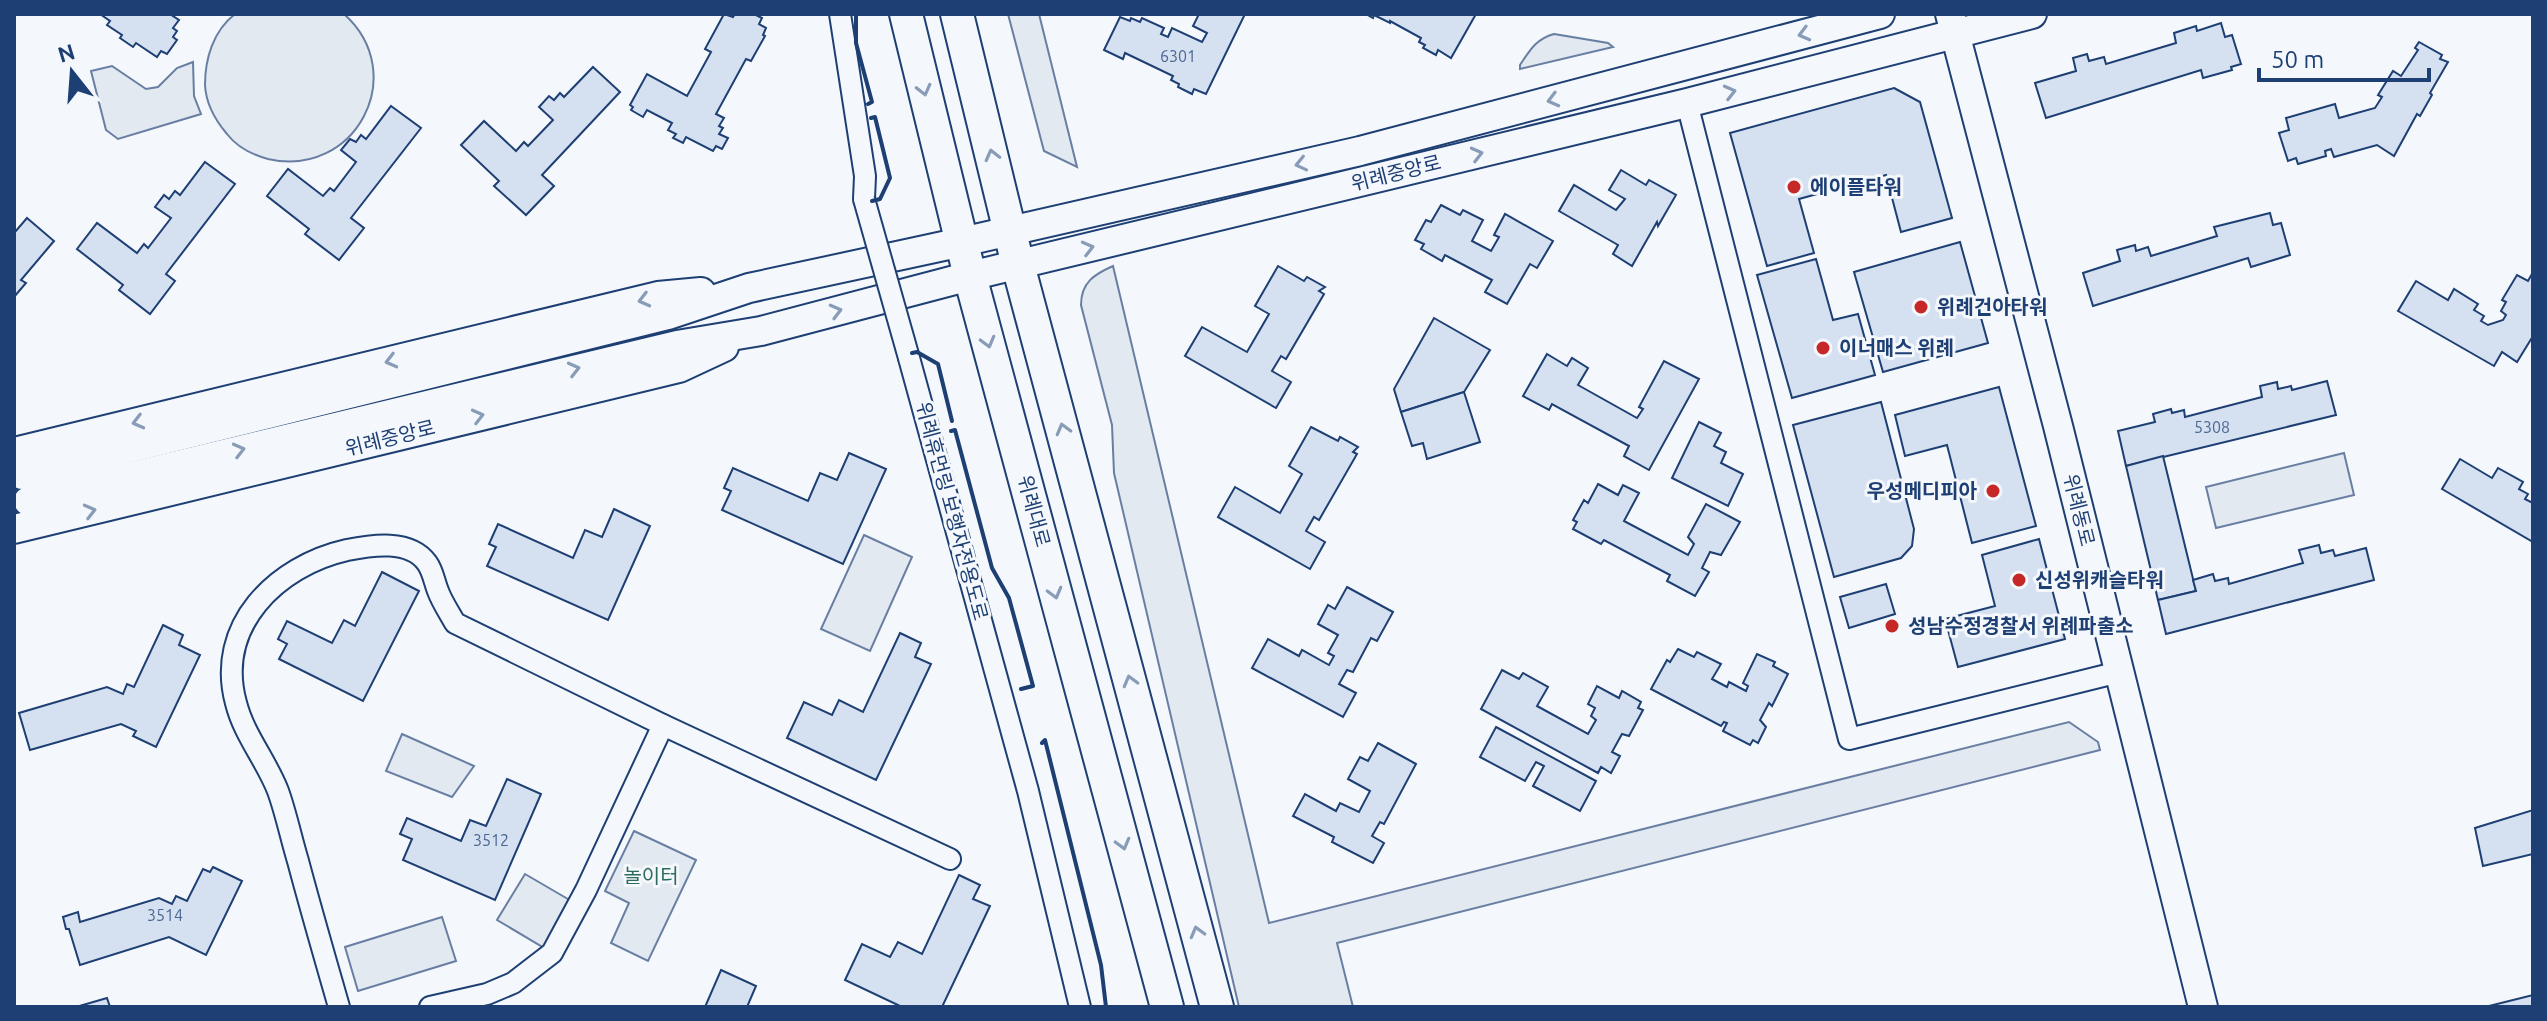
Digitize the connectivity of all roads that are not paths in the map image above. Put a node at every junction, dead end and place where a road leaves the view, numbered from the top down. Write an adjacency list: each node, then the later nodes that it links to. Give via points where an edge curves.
1 (840, 14): 20 (street, 위례휴먼링 보행자전용도로, bridge, via 864,199 1028,791)
2 (906, 14): 9 (main road, 위례대로, one-way to 9)
3 (957, 14): 8 (main road, one-way to 3)
4 (1880, 14): 8 (main road, 위례중앙로, one-way to 8, via 1360,151)
5 (2032, 14): 6 (main road, 위례중앙로)
6 (1953, 24): 7 (main road, 위례중앙로, one-way to 6); 15 (main road, 위례동로)
7 (1687, 103): 10 (main road, 위례중앙로, one-way to 7); 15 (street, via 1849,739)
8 (1010, 231): 9 (main road, 위례중앙로); 10 (main road)
9 (962, 242): 11 (main road, 위례대로); 13 (main road, 위례중앙로, one-way to 13, via 749,288 668,315)
10 (1018, 265): 11 (main road, 위례중앙로); 22 (main road, one-way to 10)
11 (970, 276): 12 (main road, 위례중앙로, one-way to 11); 21 (main road, 위례대로, one-way to 21)
12 (761, 331): 13 (main road, 위례중앙로, one-way to 12); 14 (main road, 위례중앙로, one-way to 12, via 679,368)
13 (21, 476)
14 (14, 529)
15 (2119, 672): 23 (main road, 위례동로)
16 (663, 725): 17 (street); 18 (street, via 455,623 425,560 406,549 380,545 331,555 289,574 263,594 239,633 232,670 235,700 277,790); 19 (street, via 552,953 513,983)
17 (950, 859)
18 (339, 1007)
19 (430, 1007)
20 (1080, 1007)
21 (1167, 1007)
22 (1217, 1007)
23 (2203, 1007)

